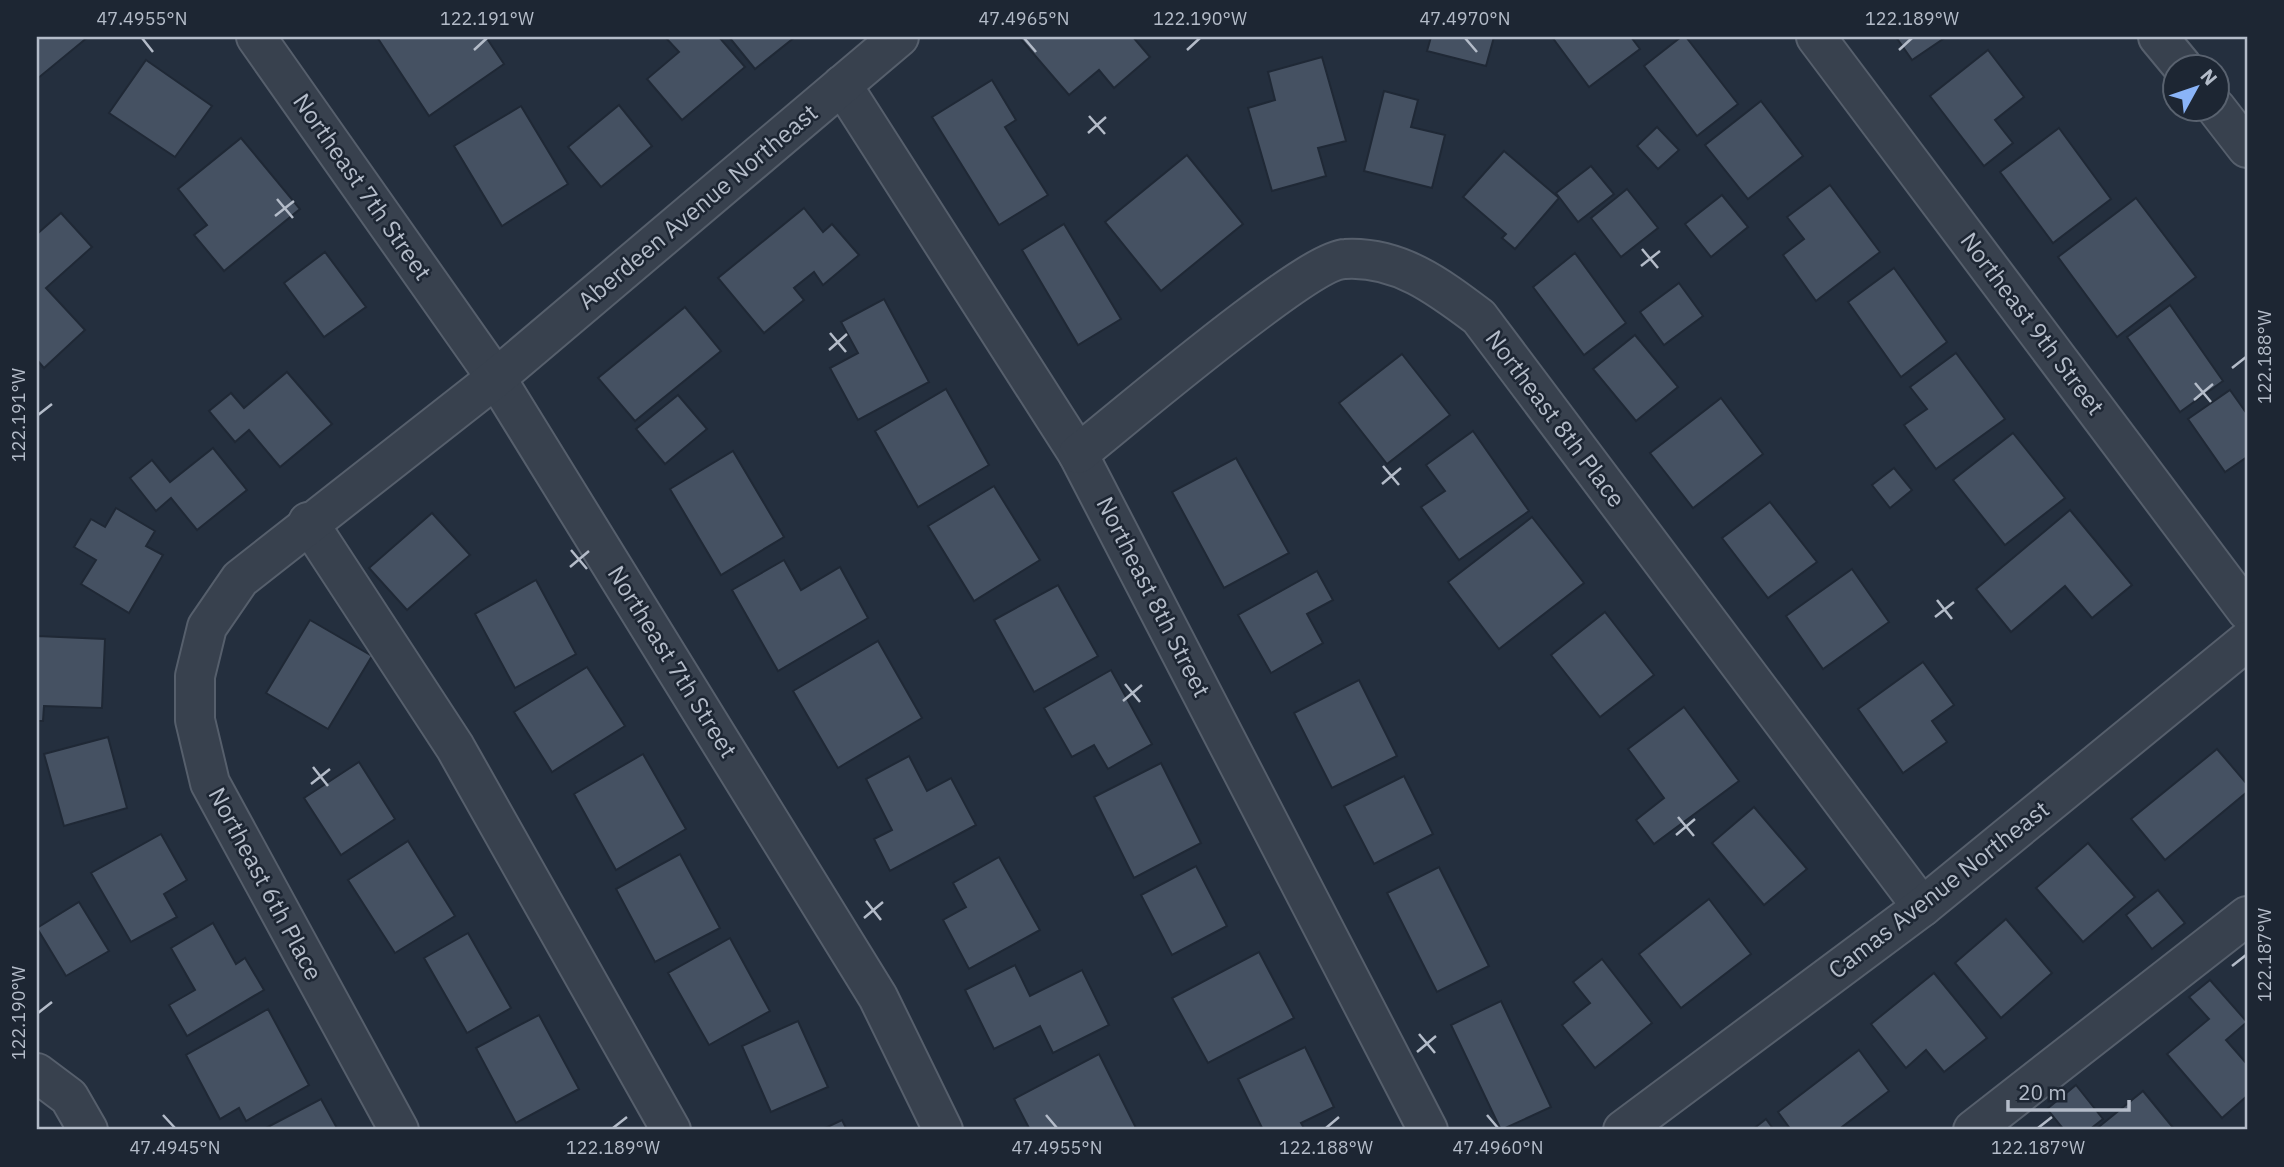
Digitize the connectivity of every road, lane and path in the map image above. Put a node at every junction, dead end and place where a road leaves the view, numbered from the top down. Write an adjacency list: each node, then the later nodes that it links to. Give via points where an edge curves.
1 (256, 37): 9 (street, Northeast 7th Street)
2 (899, 37): 6 (street, Aberdeen Avenue Northeast)
3 (1816, 37): 12 (street, Northeast 9th Street)
4 (2158, 37): 5 (street)
5 (2170, 52)
6 (842, 85): 9 (street, Aberdeen Avenue Northeast); 10 (street, Northeast 8th Street)
7 (2227, 122): 8 (street)
8 (2247, 148)
9 (496, 378): 11 (street, Northeast 6th Place); 20 (street, Northeast 7th Street, via 878,997)
10 (1078, 454): 14 (street, Northeast 8th Place, via 1297,281 1342,258 1390,262 1435,284 1479,317); 21 (street, Northeast 8th Street)
11 (308, 522): 18 (street, Northeast 6th Place, via 240,579 207,627 195,676 195,720 210,783); 19 (street, via 454,747)
12 (2247, 611)
13 (2247, 642): 14 (street, Camas Avenue Northeast)
14 (1922, 907): 22 (street, Camas Avenue Northeast)
15 (2247, 916): 23 (street)
16 (37, 1073): 17 (street, via 69,1097)
17 (88, 1130)
18 (399, 1130)
19 (671, 1130)
20 (943, 1130)
21 (1428, 1130)
22 (1623, 1130)
23 (1973, 1130)

